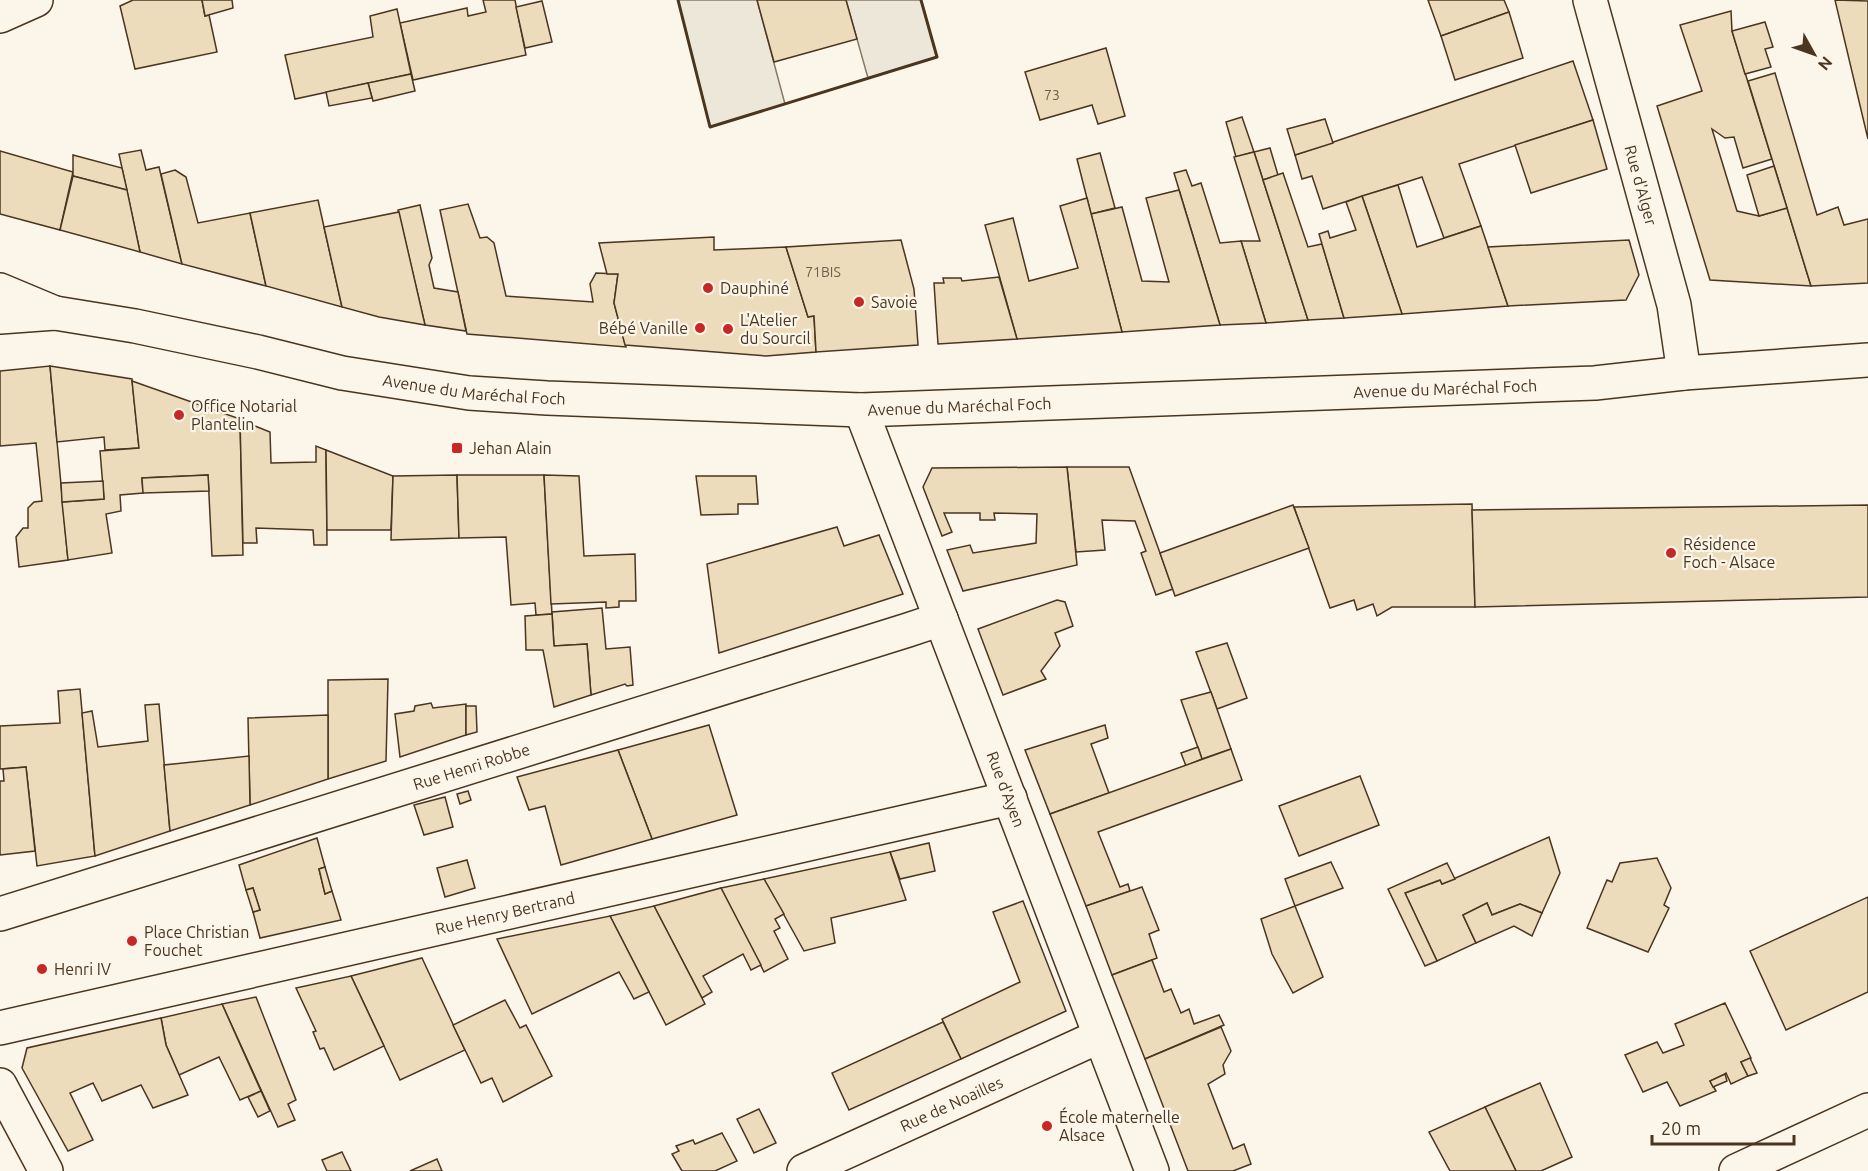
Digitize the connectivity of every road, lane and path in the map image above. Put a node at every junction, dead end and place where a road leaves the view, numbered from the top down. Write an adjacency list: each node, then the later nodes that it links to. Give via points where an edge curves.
1 (36, 0): 3 (street)
2 (1590, 0): 8 (street, Rue d'Alger, via 1674,305)
3 (0, 16)
4 (0, 290): 5 (street)
5 (56, 313): 6 (street); 9 (street, Avenue du Maréchal Foch, via 135,326 342,373 469,393)
6 (0, 317)
7 (1868, 360): 8 (street, Avenue du Maréchal Foch)
8 (1684, 373): 9 (street, Avenue du Maréchal Foch, via 1595,383)
9 (861, 410): 10 (street, Rue d'Ayen)
10 (941, 618): 11 (street, Rue d'Ayen); 12 (street, Rue Henri Robbe)
11 (1010, 798): 13 (street, Rue Henry Bertrand); 14 (street, Rue d'Ayen)
12 (0, 914)
13 (0, 1028)
14 (1100, 1036): 18 (street, Rue de Noailles); 19 (street, Rue d'Ayen)
15 (0, 1085): 17 (street)
16 (1868, 1110): 20 (street)
17 (46, 1171)
18 (804, 1171)
19 (1152, 1171)
20 (1736, 1171)

